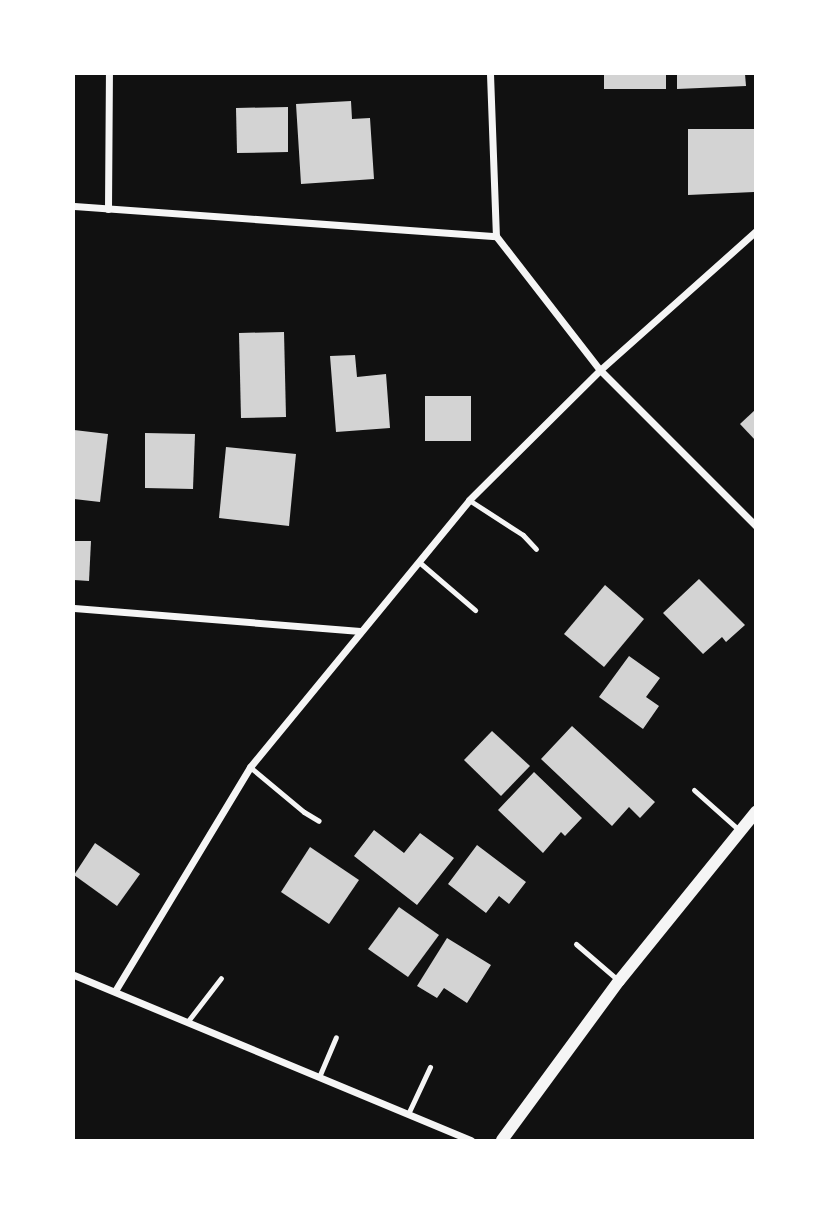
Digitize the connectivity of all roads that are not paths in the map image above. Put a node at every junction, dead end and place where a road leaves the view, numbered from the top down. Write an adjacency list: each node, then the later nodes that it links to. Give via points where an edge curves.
1 (109, 74): 4 (street)
2 (490, 74): 6 (street)
3 (74, 206): 4 (street)
4 (108, 209): 6 (street)
5 (755, 231): 7 (street)
6 (496, 236): 7 (street)
7 (600, 370): 8 (street); 9 (street)
8 (470, 500): 10 (lane); 11 (street)
9 (755, 526)
10 (536, 549)
11 (419, 562): 13 (lane); 14 (street)
12 (74, 608): 14 (street)
13 (475, 610)
14 (360, 631): 15 (street)
15 (250, 767): 18 (lane); 24 (street)
16 (694, 790): 19 (lane)
17 (755, 812): 19 (street)
18 (319, 821)
19 (739, 830): 23 (street)
20 (576, 944): 23 (lane)
21 (74, 975): 24 (street)
22 (221, 978): 25 (lane)
23 (619, 981): 31 (street)
24 (115, 991): 25 (street)
25 (188, 1021): 28 (street)
26 (337, 1037): 28 (lane)
27 (430, 1067): 29 (lane)
28 (319, 1077): 29 (street)
29 (408, 1114): 30 (street)
30 (471, 1140)
31 (502, 1140)

